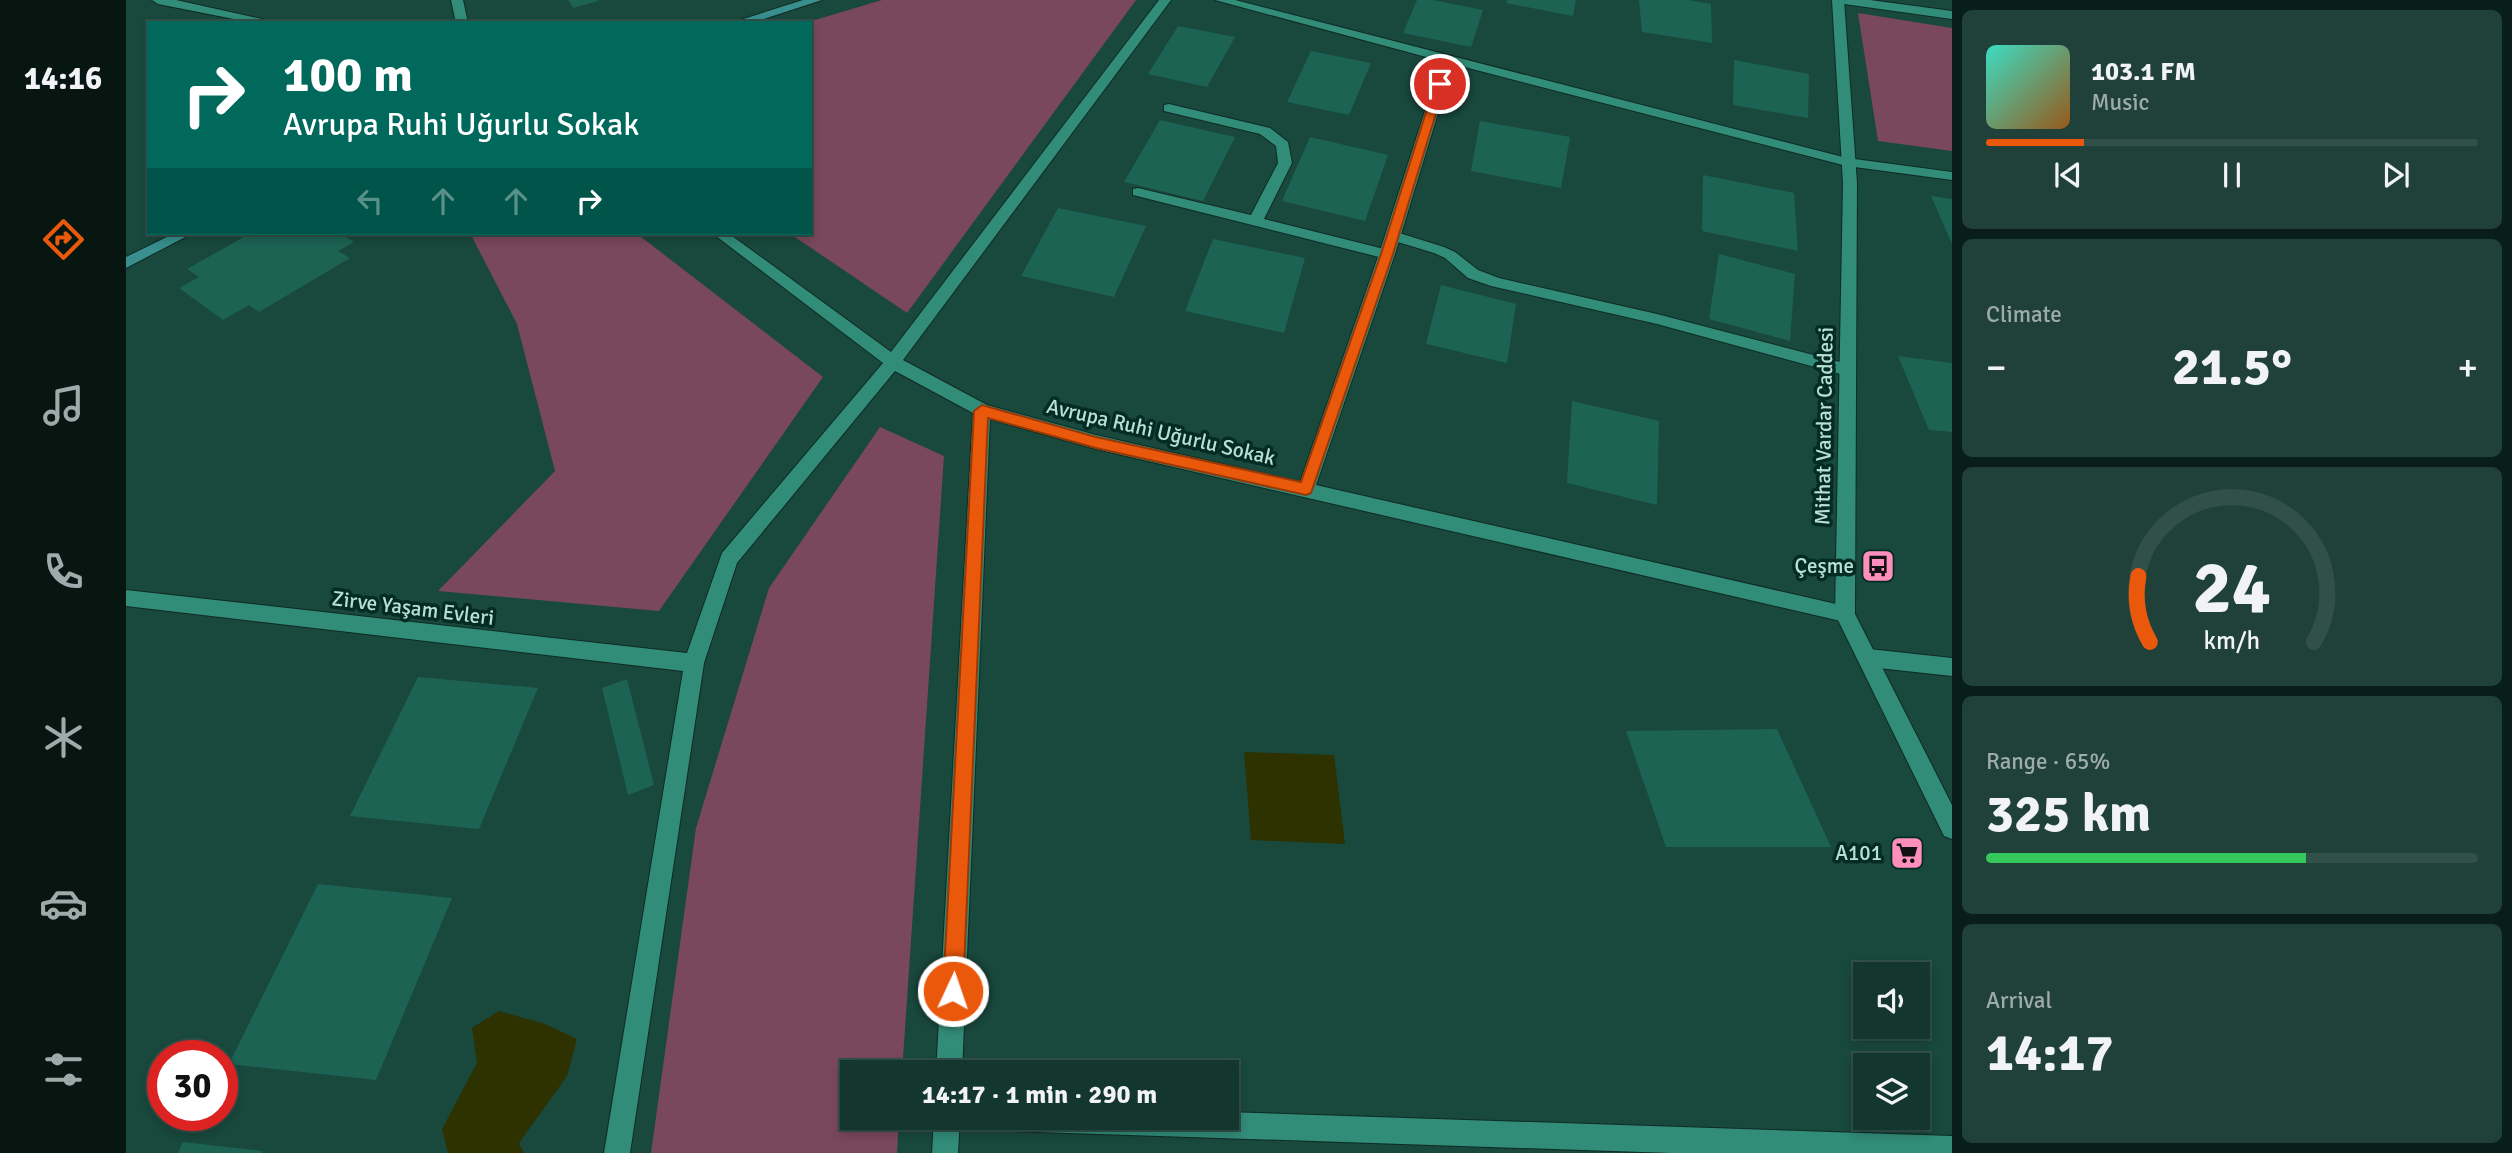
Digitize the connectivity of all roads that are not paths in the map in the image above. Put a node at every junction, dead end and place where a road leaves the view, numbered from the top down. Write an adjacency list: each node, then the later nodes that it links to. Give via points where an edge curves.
1 (158, 0): 8 (street)
2 (457, 0): 9 (street)
3 (816, 0): 10 (main road)
4 (1165, 0): 22 (street)
5 (1221, 0): 11 (street)
6 (1841, 0): 7 (street); 13 (street, Mithat Vardar Caddesi)
7 (1952, 15)
8 (264, 21)
9 (462, 21)
10 (744, 21)
11 (1448, 59): 13 (street); 19 (street)
12 (1169, 108): 16 (street, via 1265,131 1283,145 1285,163)
13 (1847, 162): 14 (street); 23 (street, Mithat Vardar Caddesi)
14 (1952, 176)
15 (1138, 192): 16 (street)
16 (1255, 221): 20 (street)
17 (182, 235): 21 (main road)
18 (722, 235): 22 (street, Avrupa Ruhi Uğurlu Sokak)
19 (1393, 236): 20 (street); 23 (street, via 1439,250 1473,274 1496,282)
20 (1387, 254): 25 (street)
21 (126, 263)
22 (893, 362): 24 (street, Avrupa Ruhi Uğurlu Sokak); 29 (street, via 729,559)
23 (1848, 370): 27 (street, Mithat Vardar Caddesi)
24 (982, 411): 25 (street, Avrupa Ruhi Uğurlu Sokak); 32 (street)
25 (1306, 489): 27 (street, Avrupa Ruhi Uğurlu Sokak)
26 (126, 598): 29 (street, Zirve Yaşam Evleri)
27 (1845, 614): 28 (street, Mithat Vardar Caddesi)
28 (1869, 658): 30 (street); 31 (street, Mithat Vardar Caddesi)
29 (694, 663): 36 (street)
30 (1952, 667)
31 (1952, 828)
32 (950, 1060)
33 (1239, 1125): 35 (street)
34 (946, 1130): 37 (street)
35 (1952, 1149)
36 (617, 1153)
37 (945, 1153)

